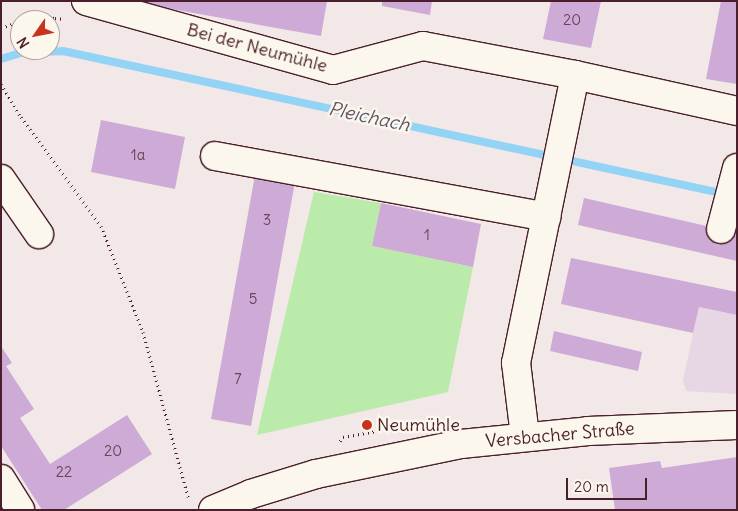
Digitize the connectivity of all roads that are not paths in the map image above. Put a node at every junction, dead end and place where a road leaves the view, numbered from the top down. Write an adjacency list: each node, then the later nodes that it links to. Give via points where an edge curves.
1 (86, 1): 2 (street, Bei der Neumühle, via 333,70 423,46)
2 (575, 75): 3 (street, Bei der Neumühle); 7 (street)
3 (737, 110)
4 (215, 156): 7 (street)
5 (737, 168): 8 (street)
6 (1, 179): 9 (street)
7 (546, 217): 11 (street, via 516,364)
8 (721, 229)
9 (39, 234)
10 (737, 425): 11 (street, Versbacher Straße, via 588,430)
11 (525, 436): 13 (street, Versbacher Straße, via 372,460 278,484)
12 (1, 479): 14 (street)
13 (210, 508)
14 (20, 510)

